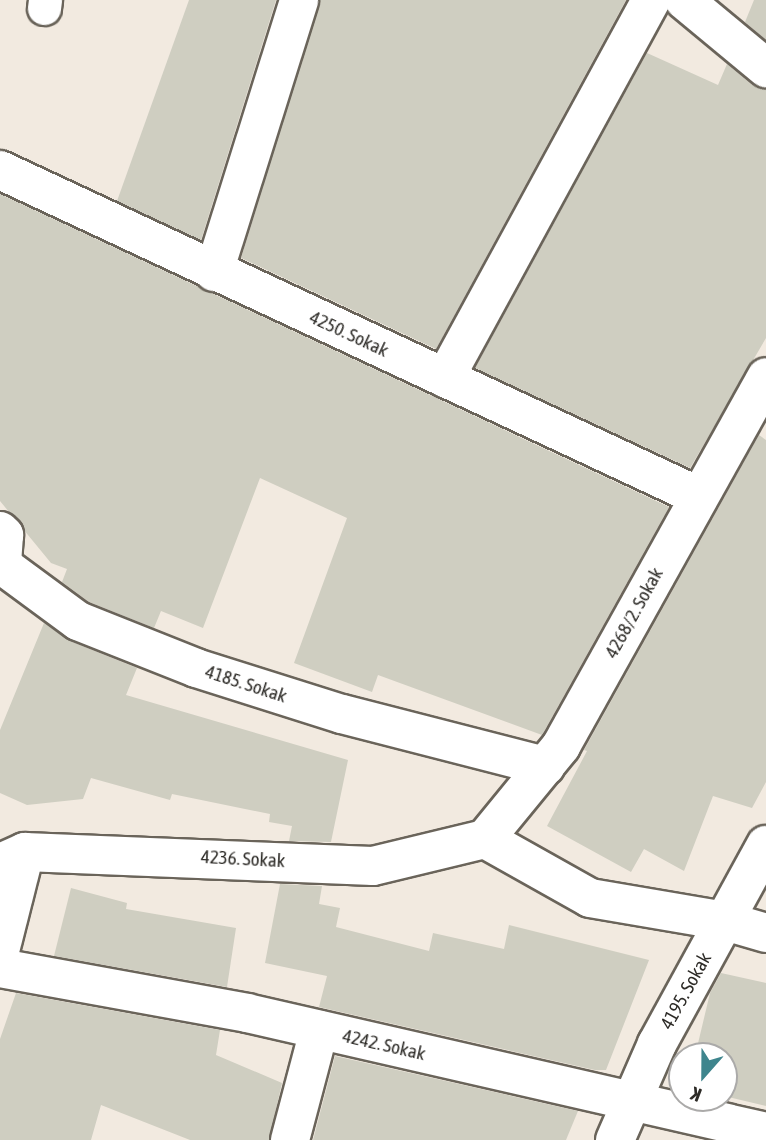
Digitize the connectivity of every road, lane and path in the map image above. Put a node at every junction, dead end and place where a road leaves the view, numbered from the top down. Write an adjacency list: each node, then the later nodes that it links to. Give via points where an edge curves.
1 (299, 0): 6 (street)
2 (650, 0): 8 (street)
3 (684, 0): 4 (street)
4 (766, 68)
5 (0, 170): 6 (street, 4250. Sokak)
6 (214, 272): 8 (street, 4250. Sokak)
7 (766, 377): 9 (street, 4268/2. Sokak)
8 (445, 378): 9 (street, 4250. Sokak)
9 (698, 496): 11 (street, 4268/2. Sokak, via 561,746)
10 (0, 531): 11 (street, 4185. Sokak, via 4,535 2,565 78,621 196,668 342,714)
11 (545, 766): 12 (street, 4268/2. Sokak)
12 (485, 839): 14 (street, 4236. Sokak, via 373,866); 15 (street, via 590,898)
13 (766, 845): 15 (street, 4195. Sokak)
14 (12, 857): 17 (street)
15 (725, 921): 16 (street); 20 (street, 4195. Sokak, via 657,1044)
16 (766, 933)
17 (0, 951)
18 (0, 968): 19 (street, 4242. Sokak)
19 (319, 1030): 20 (street, 4242. Sokak); 22 (street)
20 (632, 1102): 21 (street, 4242. Sokak); 23 (street, 4195. Sokak)
21 (766, 1132)
22 (290, 1140)
23 (615, 1140)

